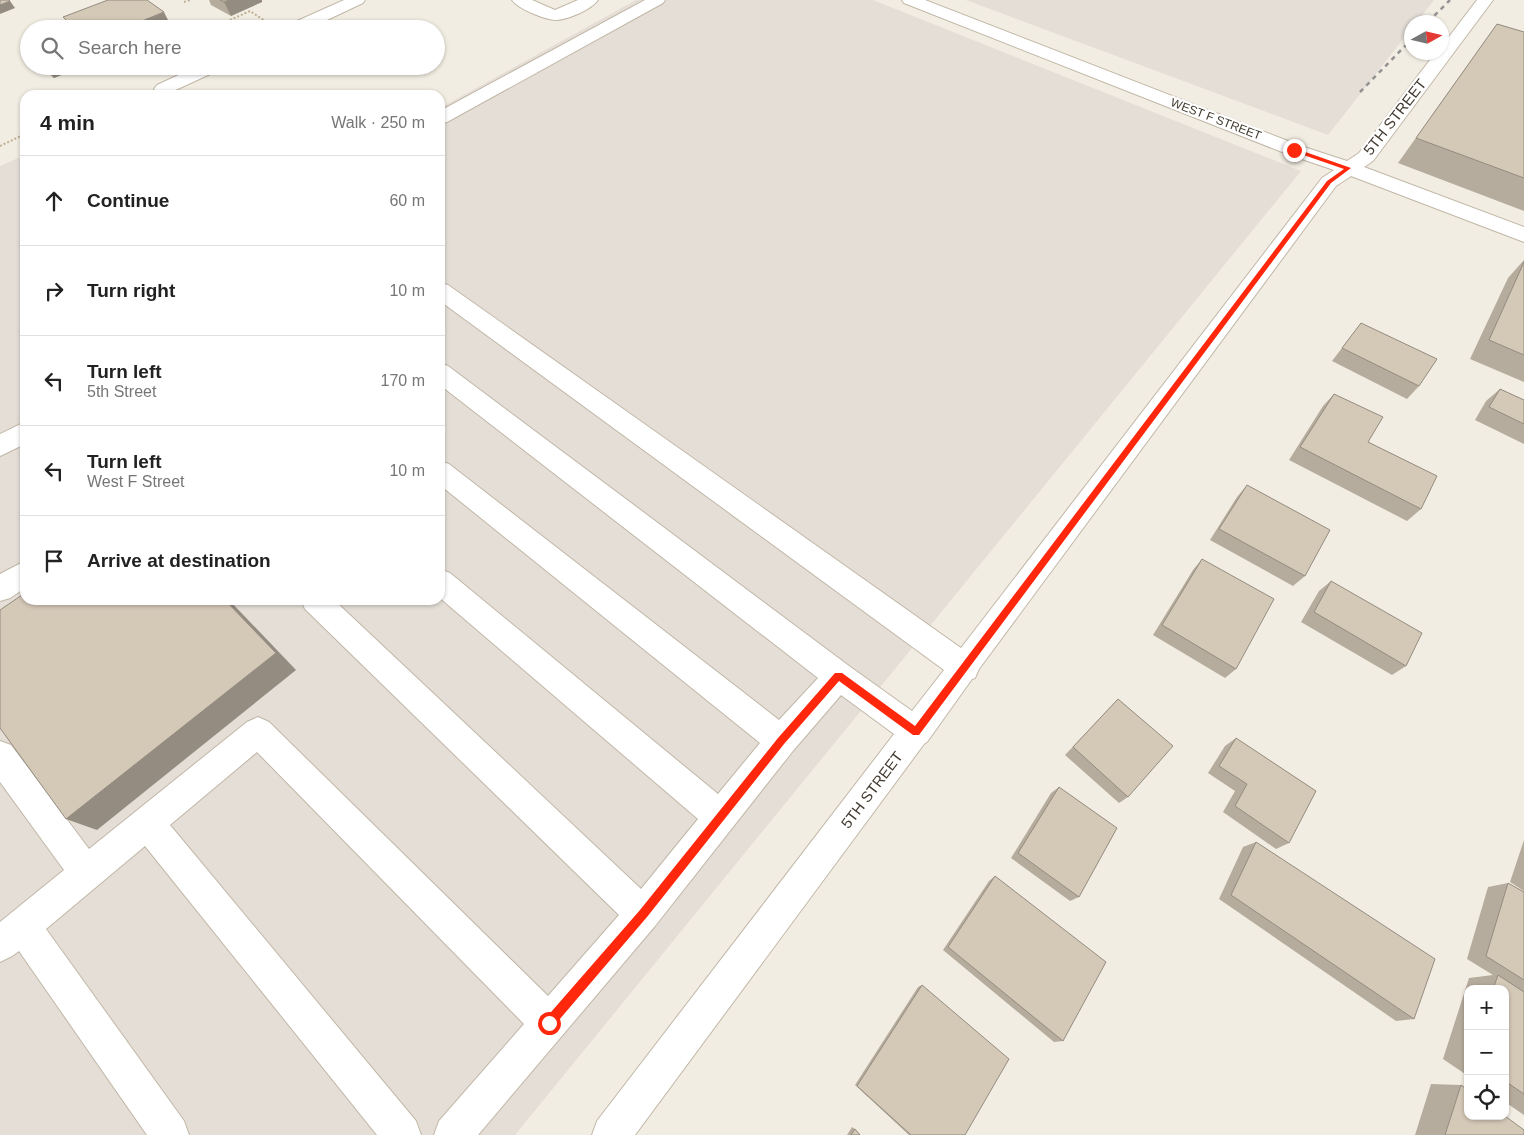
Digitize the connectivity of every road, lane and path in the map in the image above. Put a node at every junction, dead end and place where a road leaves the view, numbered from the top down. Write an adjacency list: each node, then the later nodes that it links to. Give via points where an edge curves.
1 (190, 0): 8 (path)
2 (356, 0): 11 (street)
3 (520, 0): 4 (street, via 548,15 562,15)
4 (590, 0)
5 (657, 0): 14 (street)
6 (910, 0): 17 (street, WEST F STREET, via 1294,150)
7 (1485, 0): 17 (street, 5TH STREET, via 1366,157)
8 (184, 2)
9 (250, 11): 10 (path)
10 (231, 20)
11 (313, 20)
12 (193, 75): 13 (street)
13 (163, 89)
14 (445, 115)
15 (20, 136): 16 (path)
16 (0, 146)
17 (1348, 168): 18 (street, WEST F STREET); 28 (street, 5TH STREET, via 1329,182)
18 (1524, 235)
19 (445, 294): 28 (street)
20 (445, 376): 29 (street)
21 (20, 435): 22 (street)
22 (0, 446)
23 (445, 475): 31 (street)
24 (20, 576): 26 (street)
25 (445, 585): 33 (street)
26 (0, 590)
27 (320, 605): 36 (street)
28 (964, 668): 30 (street, 5TH STREET)
29 (838, 676): 30 (street); 31 (street)
30 (916, 732): 42 (street, 5TH STREET)
31 (781, 741): 33 (street)
32 (0, 756): 35 (street)
33 (721, 818): 36 (street)
34 (147, 823): 35 (street); 38 (street, via 258,732); 40 (street)
35 (86, 874): 37 (street)
36 (643, 914): 38 (street)
37 (11, 935): 39 (street)
38 (549, 1023): 41 (street)
39 (170, 1135)
40 (402, 1135)
41 (453, 1135)
42 (612, 1135)

